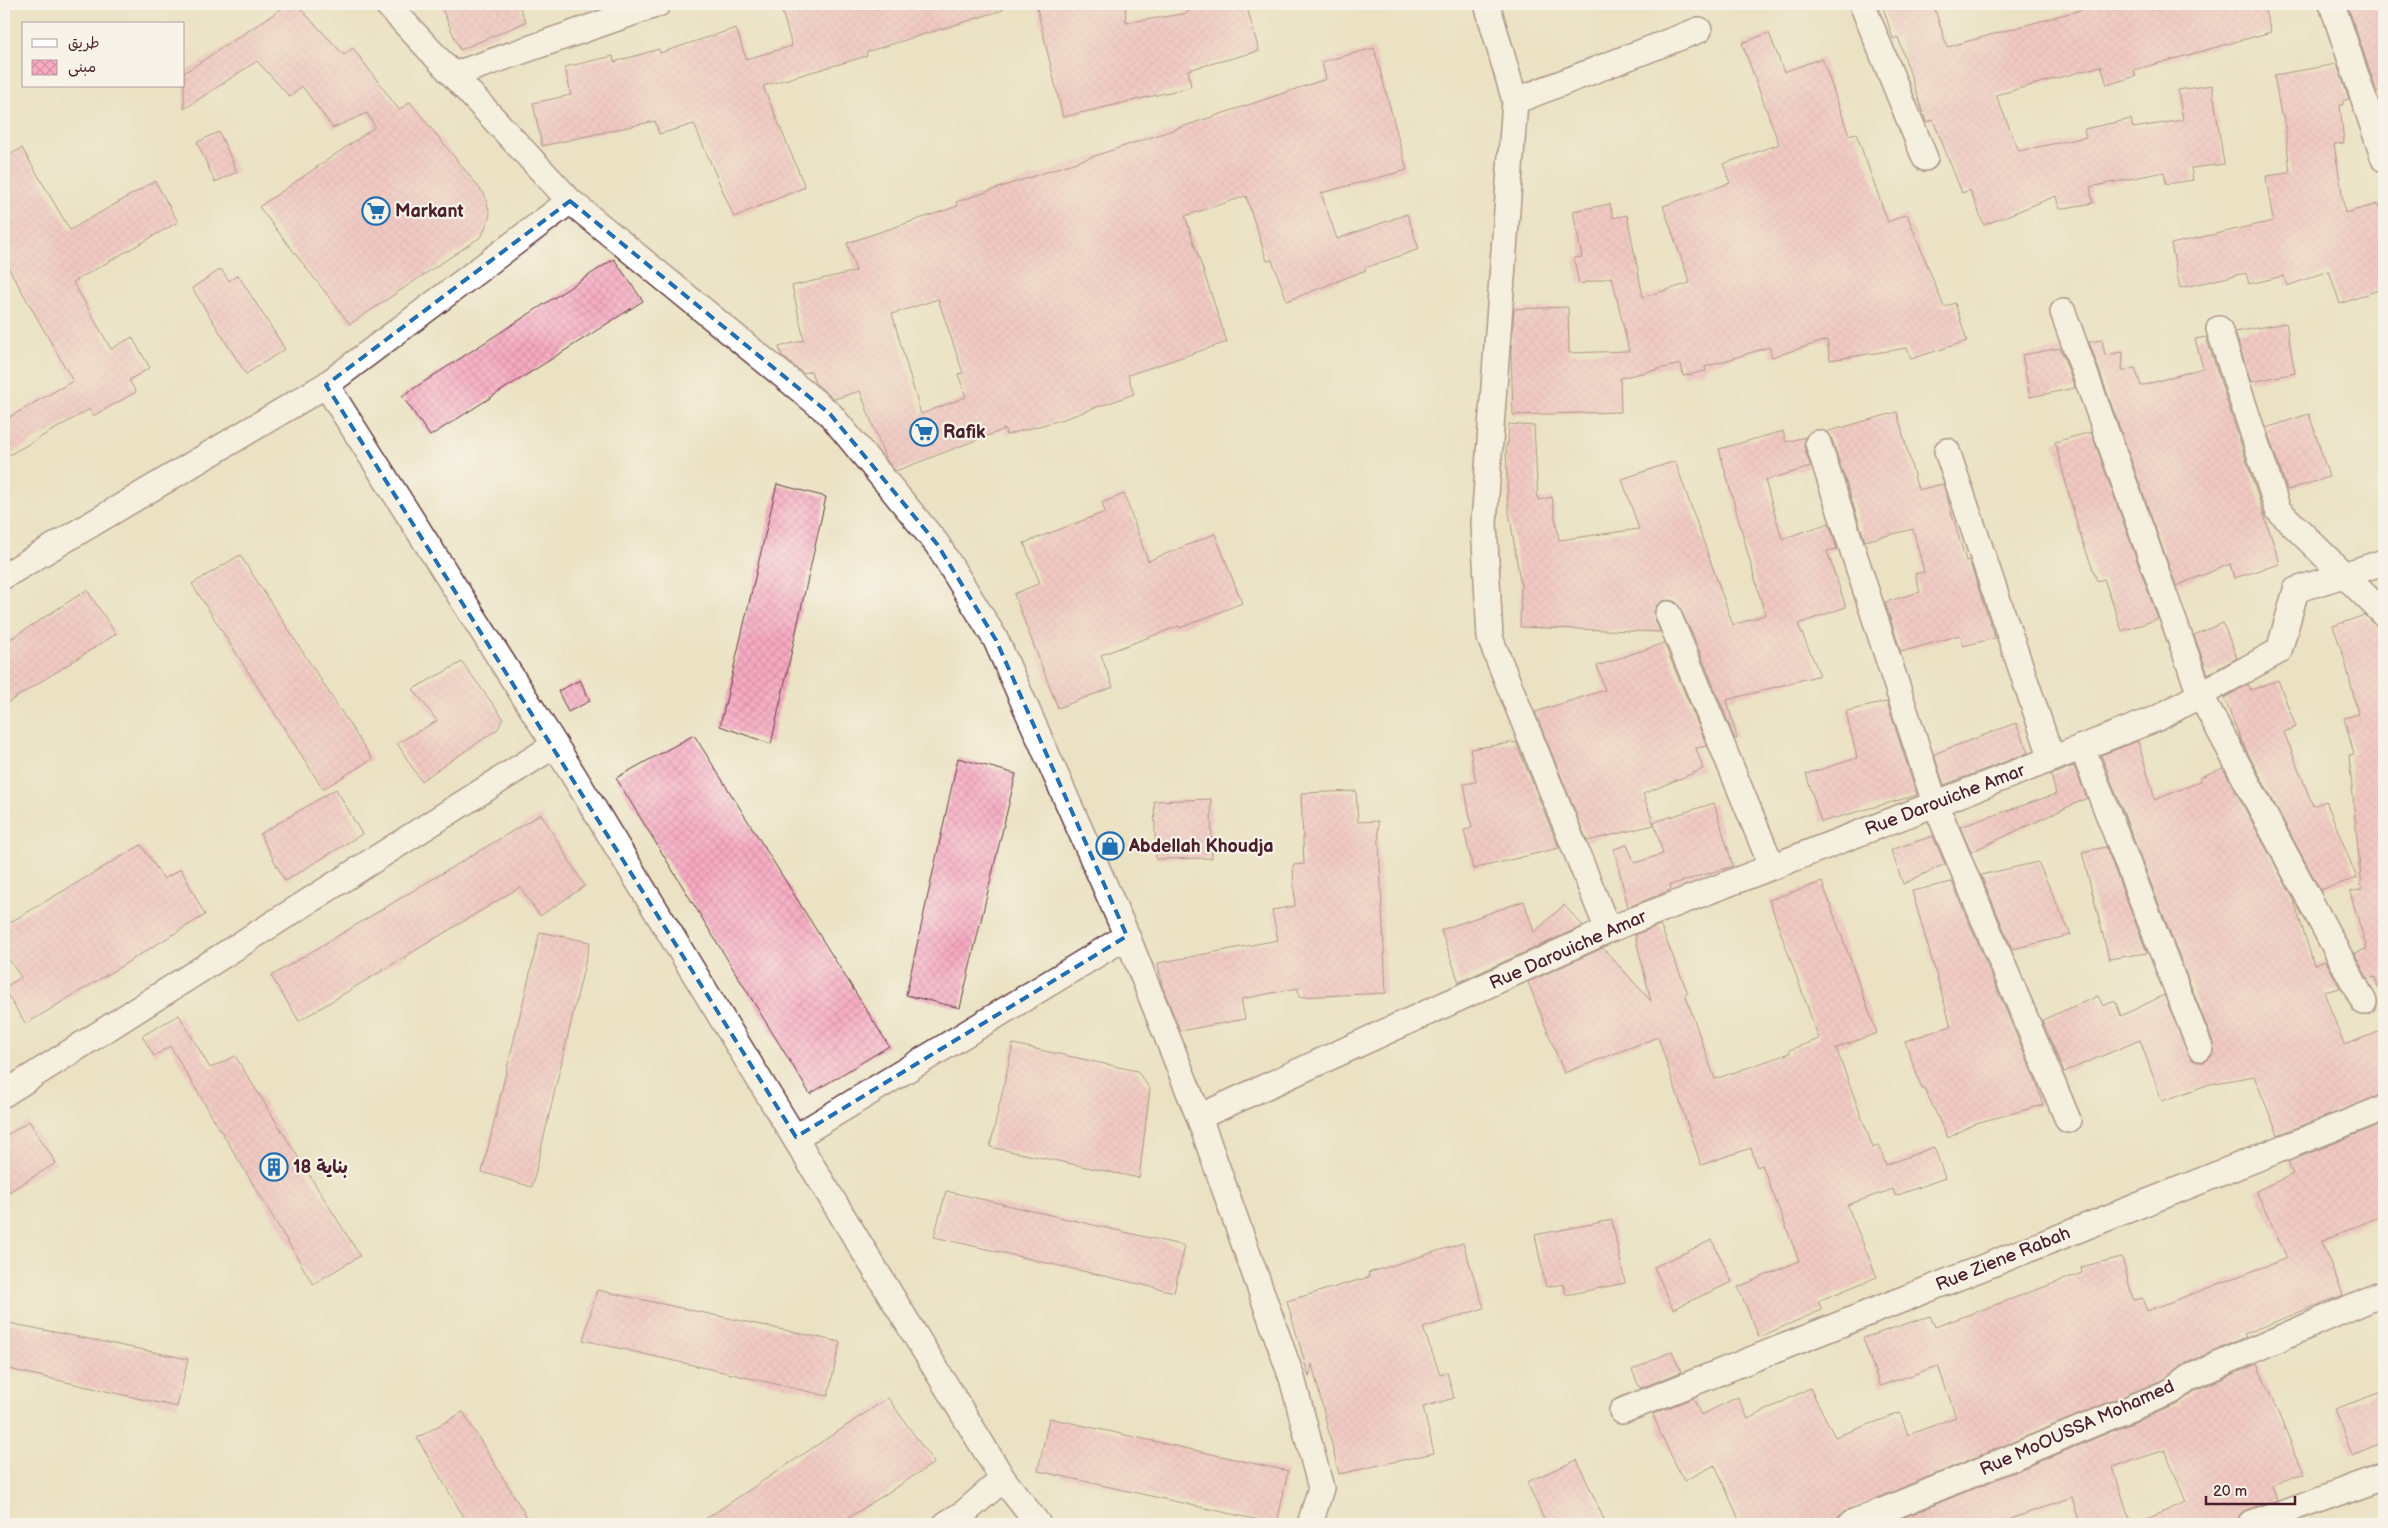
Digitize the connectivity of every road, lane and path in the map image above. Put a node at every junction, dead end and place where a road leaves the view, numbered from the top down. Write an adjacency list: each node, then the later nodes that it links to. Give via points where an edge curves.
1 (387, 4): 7 (street)
2 (658, 4): 7 (street)
3 (1487, 4): 8 (street)
4 (1862, 4): 9 (street)
5 (2332, 4): 10 (street)
6 (1699, 30): 8 (street)
7 (453, 75): 11 (street)
8 (1515, 101): 28 (street, via 1484,523 1490,638)
9 (1925, 158)
10 (2384, 159)
11 (570, 201): 14 (street); 29 (street, via 830,414 937,544 996,640)
12 (2063, 312): 22 (street)
13 (2219, 329): 18 (street, via 2278,510)
14 (326, 385): 19 (street); 23 (street)
15 (1818, 443): 26 (street)
16 (1947, 452): 25 (street)
17 (2384, 562): 18 (street, Rue Darouiche Amar)
18 (2343, 575): 21 (street); 22 (street, Rue Darouiche Amar, via 2296,590 2279,651)
19 (4, 576)
20 (1668, 614): 27 (street)
21 (2384, 614)
22 (2200, 694): 24 (street, Rue Darouiche Amar, via 2158,718); 30 (street)
23 (555, 745): 32 (street); 36 (street)
24 (2082, 747): 25 (street, Rue Darouiche Amar); 31 (street)
25 (2052, 759): 26 (street, Rue Darouiche Amar)
26 (1935, 803): 27 (street, Rue Darouiche Amar); 35 (street)
27 (1772, 867): 28 (street, Rue Darouiche Amar)
28 (1608, 930): 34 (street, Rue Darouiche Amar)
29 (1127, 936): 34 (street); 36 (street)
30 (2364, 1002)
31 (2200, 1048)
32 (4, 1094)
33 (2384, 1108): 38 (street, Rue Ziene Rabah)
34 (1199, 1117): 43 (street, via 1292,1378 1321,1488)
35 (2068, 1120)
36 (796, 1136): 40 (street)
37 (2384, 1294): 44 (street, Rue MoOUSSA Mohamed, via 2188,1378 2172,1391)
38 (1622, 1411)
39 (2384, 1476): 45 (street)
40 (1003, 1479): 41 (street, via 964,1513); 42 (street)
41 (946, 1524)
42 (1038, 1524)
43 (1310, 1524)
44 (1851, 1524)
45 (2252, 1524)

